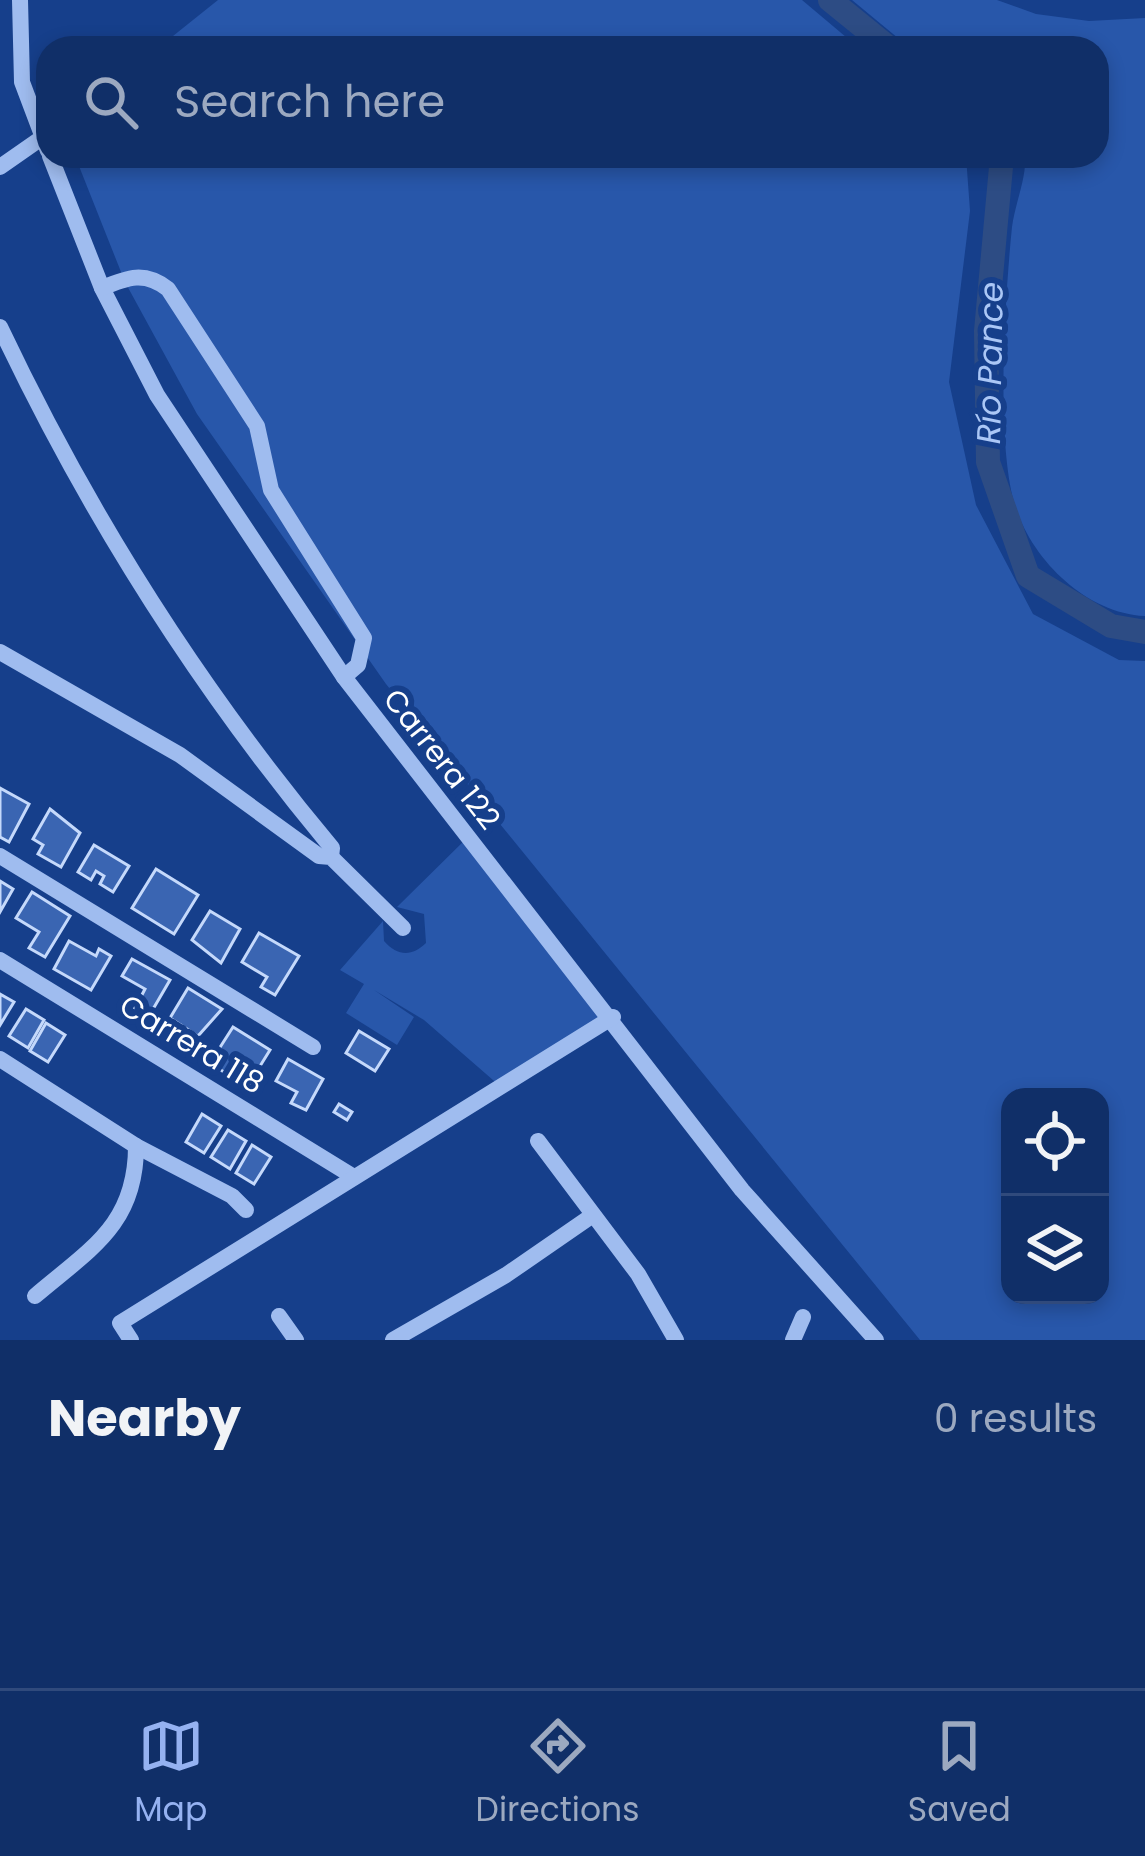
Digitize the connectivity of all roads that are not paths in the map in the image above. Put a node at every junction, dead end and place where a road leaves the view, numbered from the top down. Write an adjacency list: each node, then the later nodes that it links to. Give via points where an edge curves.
1 (20, 0): 2 (street, Carrera 122, via 22,82)
2 (36, 119)
3 (36, 152): 4 (street)
4 (0, 167)
5 (55, 168): 6 (street, Carrera 122)
6 (102, 288): 10 (street, Carrera 122, via 157,395); 10 (street, via 133,276 168,289 257,426 271,490 364,638 358,665)
7 (0, 327): 8 (street)
8 (5, 352): 12 (street, via 226,716 332,848)
9 (0, 652): 12 (street, via 180,755)
10 (344, 677): 15 (street, Carrera 122)
11 (0, 856): 16 (street)
12 (331, 857): 13 (street)
13 (403, 928)
14 (0, 960): 20 (street, Carrera 118)
15 (613, 1017): 20 (street); 31 (street, Carrera 122, via 742,1190)
16 (314, 1047)
17 (0, 1059): 19 (street)
18 (538, 1141): 22 (street)
19 (136, 1146): 21 (street); 23 (street, via 126,1210)
20 (354, 1177): 26 (street, via 119,1324)
21 (245, 1210)
22 (593, 1215): 28 (street); 29 (street)
23 (35, 1296)
24 (279, 1316): 27 (street)
25 (803, 1316): 30 (street)
26 (131, 1340)
27 (296, 1340)
28 (393, 1340)
29 (676, 1340)
30 (793, 1340)
31 (876, 1340)

